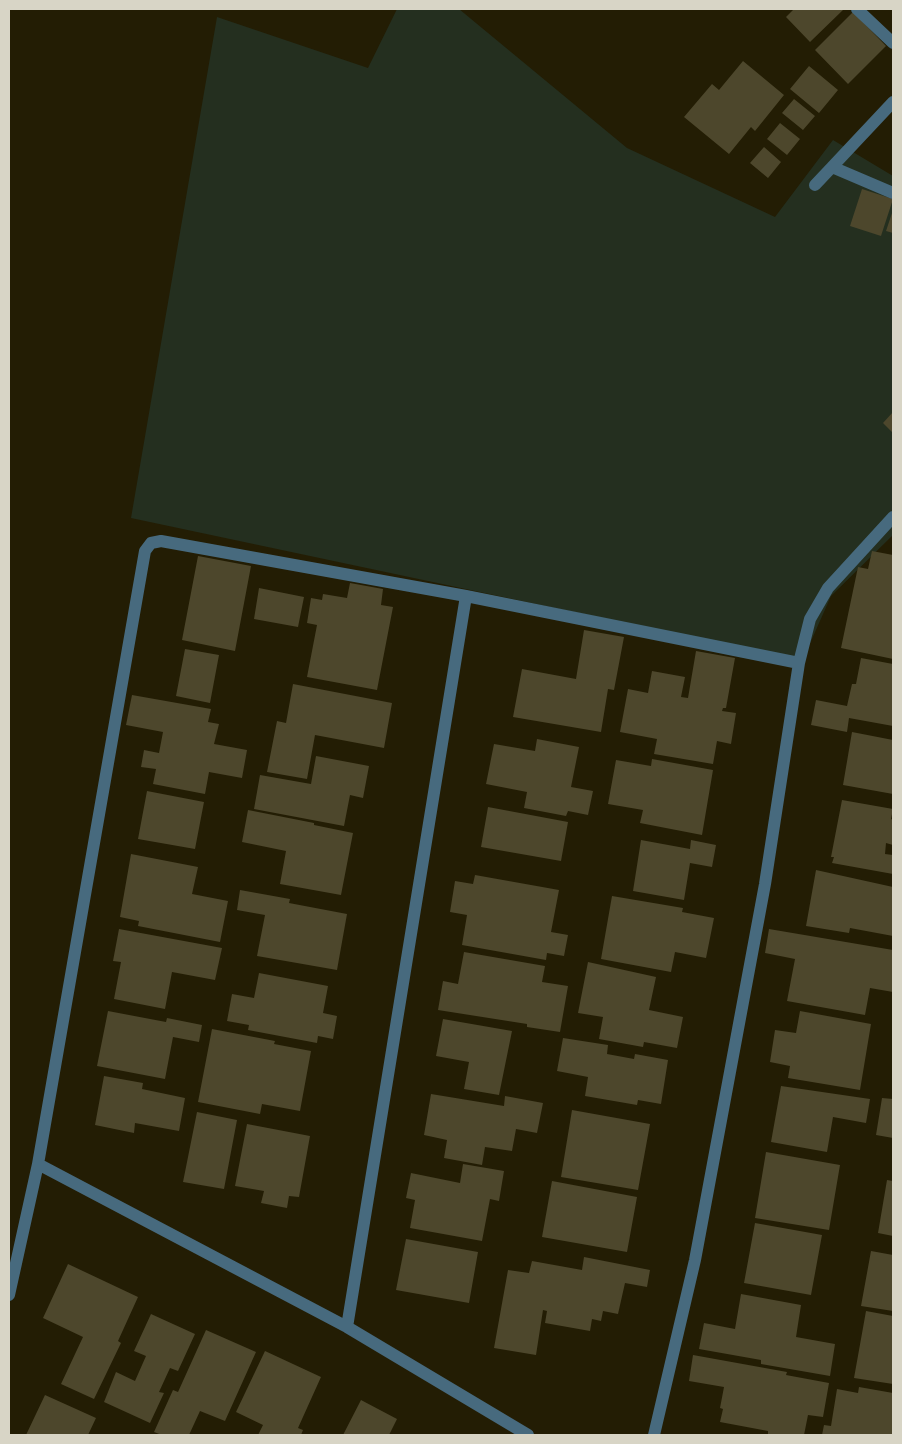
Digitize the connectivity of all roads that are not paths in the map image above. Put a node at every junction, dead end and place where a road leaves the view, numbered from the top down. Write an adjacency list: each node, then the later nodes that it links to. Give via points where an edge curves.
1 (857, 9): 2 (street)
2 (893, 43)
3 (893, 102): 4 (street)
4 (832, 167): 5 (street); 6 (street)
5 (815, 185)
6 (893, 193)
7 (893, 517): 9 (street, via 828,588 810,619)
8 (466, 596): 9 (street); 10 (street, via 161,541 151,543); 12 (street)
9 (799, 663): 14 (street, via 765,884 698,1241)
10 (38, 1164): 11 (street); 12 (street)
11 (9, 1295)
12 (347, 1326): 13 (street)
13 (528, 1435)
14 (654, 1435)

